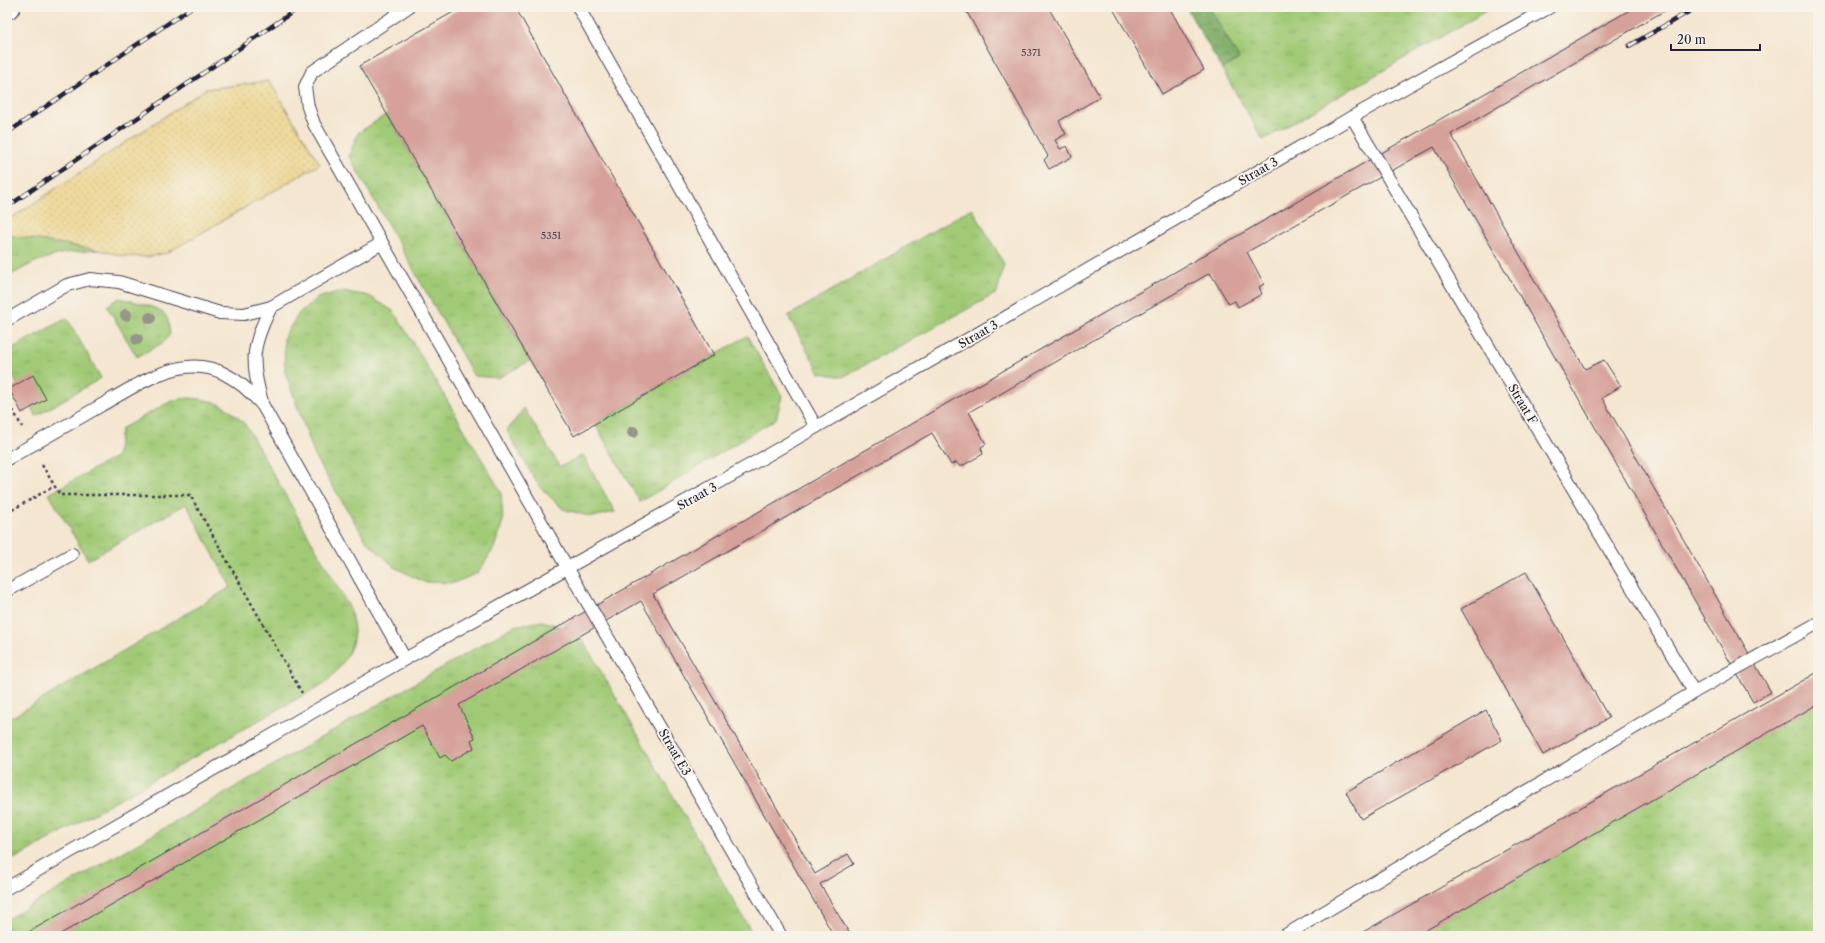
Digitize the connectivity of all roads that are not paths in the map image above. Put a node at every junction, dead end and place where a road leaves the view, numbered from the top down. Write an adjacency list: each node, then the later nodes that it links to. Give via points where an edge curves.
1 (408, 7): 5 (lane, Straat E3, via 321,65 312,72 305,87 314,124)
2 (578, 7): 9 (lane)
3 (1550, 7): 4 (lane, Straat 3)
4 (1352, 117): 9 (lane, Straat 3); 16 (lane, Straat F)
5 (382, 243): 6 (lane); 12 (lane, Straat E3)
6 (271, 307): 7 (lane, via 244,314 220,313 119,282 90,279 67,285); 8 (lane, via 259,331 254,353 256,381)
7 (7, 320)
8 (263, 406): 10 (lane, via 248,388 223,372 200,367 177,368 148,378); 15 (lane)
9 (816, 427): 12 (lane, Straat 3)
10 (7, 459)
11 (72, 554): 13 (lane)
12 (568, 569): 15 (lane, Straat 3); 18 (lane, Straat E3)
13 (7, 591)
14 (1818, 623): 16 (lane)
15 (405, 659): 17 (lane, Straat 3)
16 (1694, 692): 19 (lane)
17 (7, 888)
18 (782, 936)
19 (1284, 936)

